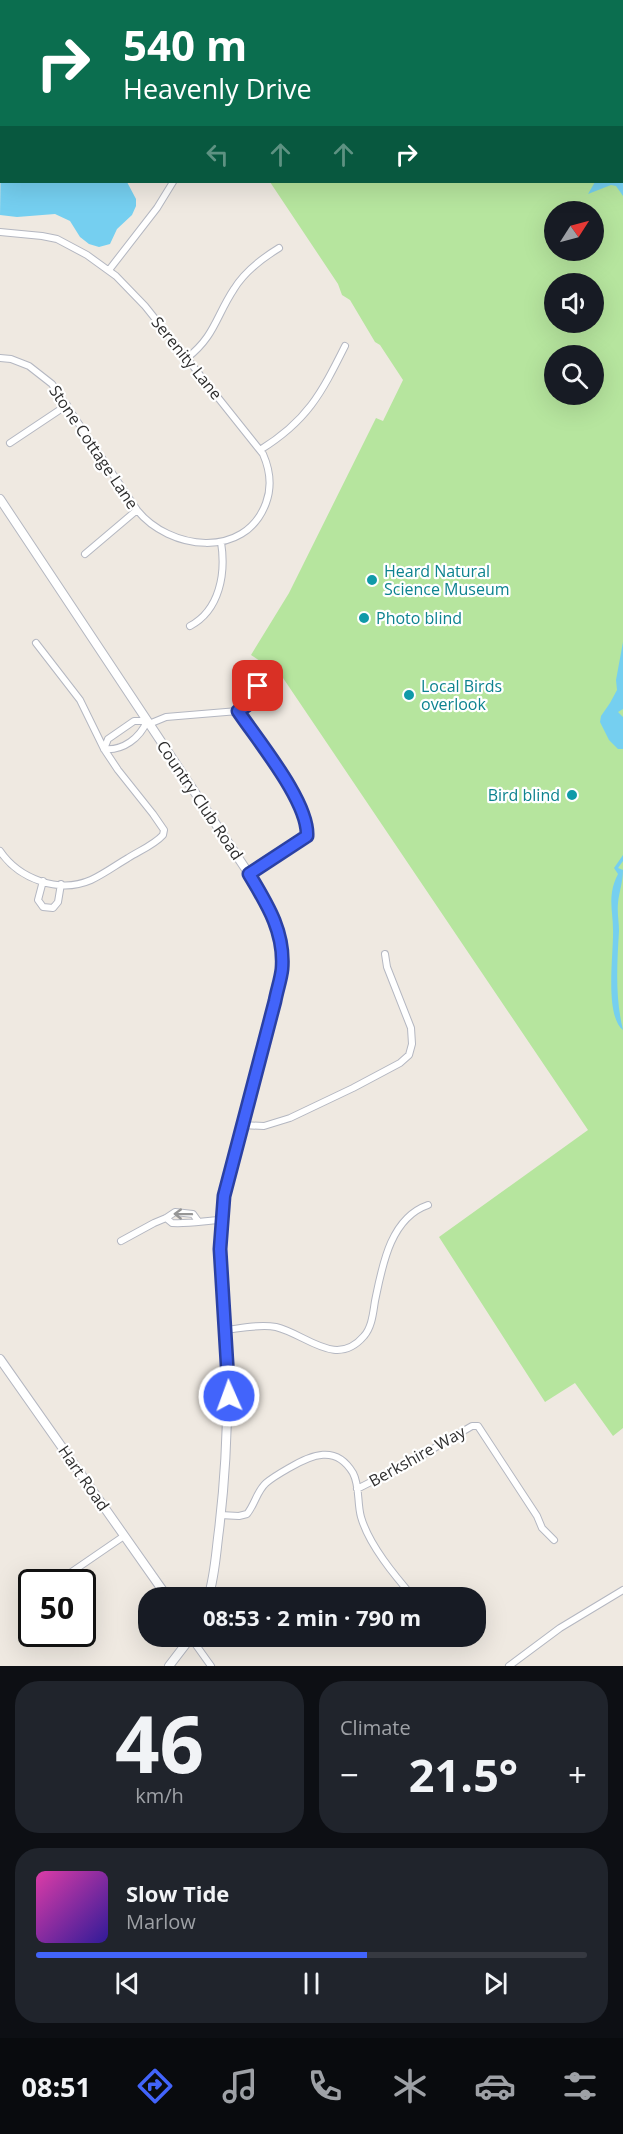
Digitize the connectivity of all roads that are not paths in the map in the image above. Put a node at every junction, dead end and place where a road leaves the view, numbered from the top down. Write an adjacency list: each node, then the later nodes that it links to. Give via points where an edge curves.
1 (172, 183): 4 (street)
2 (0, 232): 4 (street, Serenity Lane, via 57,239)
3 (279, 248): 7 (street, via 238,282 209,336)
4 (109, 270): 7 (street, Serenity Lane)
5 (345, 346): 10 (street, via 312,406 288,431)
6 (0, 358): 8 (street, Stone Cottage Lane, via 17,361 40,374)
7 (187, 358): 10 (street, Serenity Lane)
8 (67, 405): 9 (street); 12 (street, Stone Cottage Lane)
9 (10, 443)
10 (260, 450): 13 (street, Serenity Lane, via 270,480 264,508 246,531)
11 (0, 499): 19 (main road, Country Club Road)
12 (136, 510): 13 (street, Stone Cottage Lane, via 173,537 198,543); 14 (street)
13 (221, 542): 15 (street, via 224,564 219,590 205,616)
14 (85, 554)
15 (190, 626)
16 (36, 643): 20 (street, via 80,700)
17 (269, 667): 18 (street, via 246,706)
18 (238, 711): 19 (street); 22 (street, via 296,796 306,820 307,836)
19 (148, 722): 20 (street, via 142,733 116,750); 20 (street, via 134,721 108,739); 22 (main road, Country Club Road)
20 (104, 749): 24 (street, via 164,830 163,836 93,879)
21 (0, 851): 23 (street, via 18,870)
22 (249, 874): 26 (main road, Country Club Road, via 275,921 281,939 282,969)
23 (43, 881): 24 (street); 24 (street, via 38,900 43,907 52,908 58,903)
24 (61, 884)
25 (385, 954): 26 (street, via 411,1028 409,1055 290,1118 264,1126)
26 (242, 1125): 29 (main road, Country Club Road)
27 (428, 1205): 32 (street, via 411,1215 391,1244 369,1327 358,1342 343,1349 327,1350 292,1332 272,1327)
28 (166, 1218): 30 (street, via 172,1223); 30 (street, one-way to 28, via 194,1214 175,1212); 31 (street)
29 (220, 1220): 30 (street); 32 (main road, Country Club Road)
30 (198, 1221)
31 (121, 1241)
32 (226, 1330): 37 (main road, Country Club Road, via 229,1396)
33 (0, 1359): 34 (street, Hart Road)
34 (8, 1370): 35 (street); 38 (street, Hart Road)
35 (0, 1375)
36 (357, 1489): 37 (street, via 353,1473 340,1460 314,1455 266,1483 247,1514); 39 (street, Berkshire Way, via 478,1426 542,1528); 43 (street, via 370,1536)
37 (220, 1515): 42 (main road, Country Club Road)
38 (124, 1536): 40 (street); 41 (street, Hart Road)
39 (554, 1540)
40 (76, 1569)
41 (160, 1587)
42 (211, 1587)
43 (405, 1587)
44 (623, 1590): 49 (street, via 565,1625)
45 (183, 1647): 47 (main road)
46 (198, 1647): 48 (street)
47 (169, 1666)
48 (211, 1666)
49 (509, 1666)

